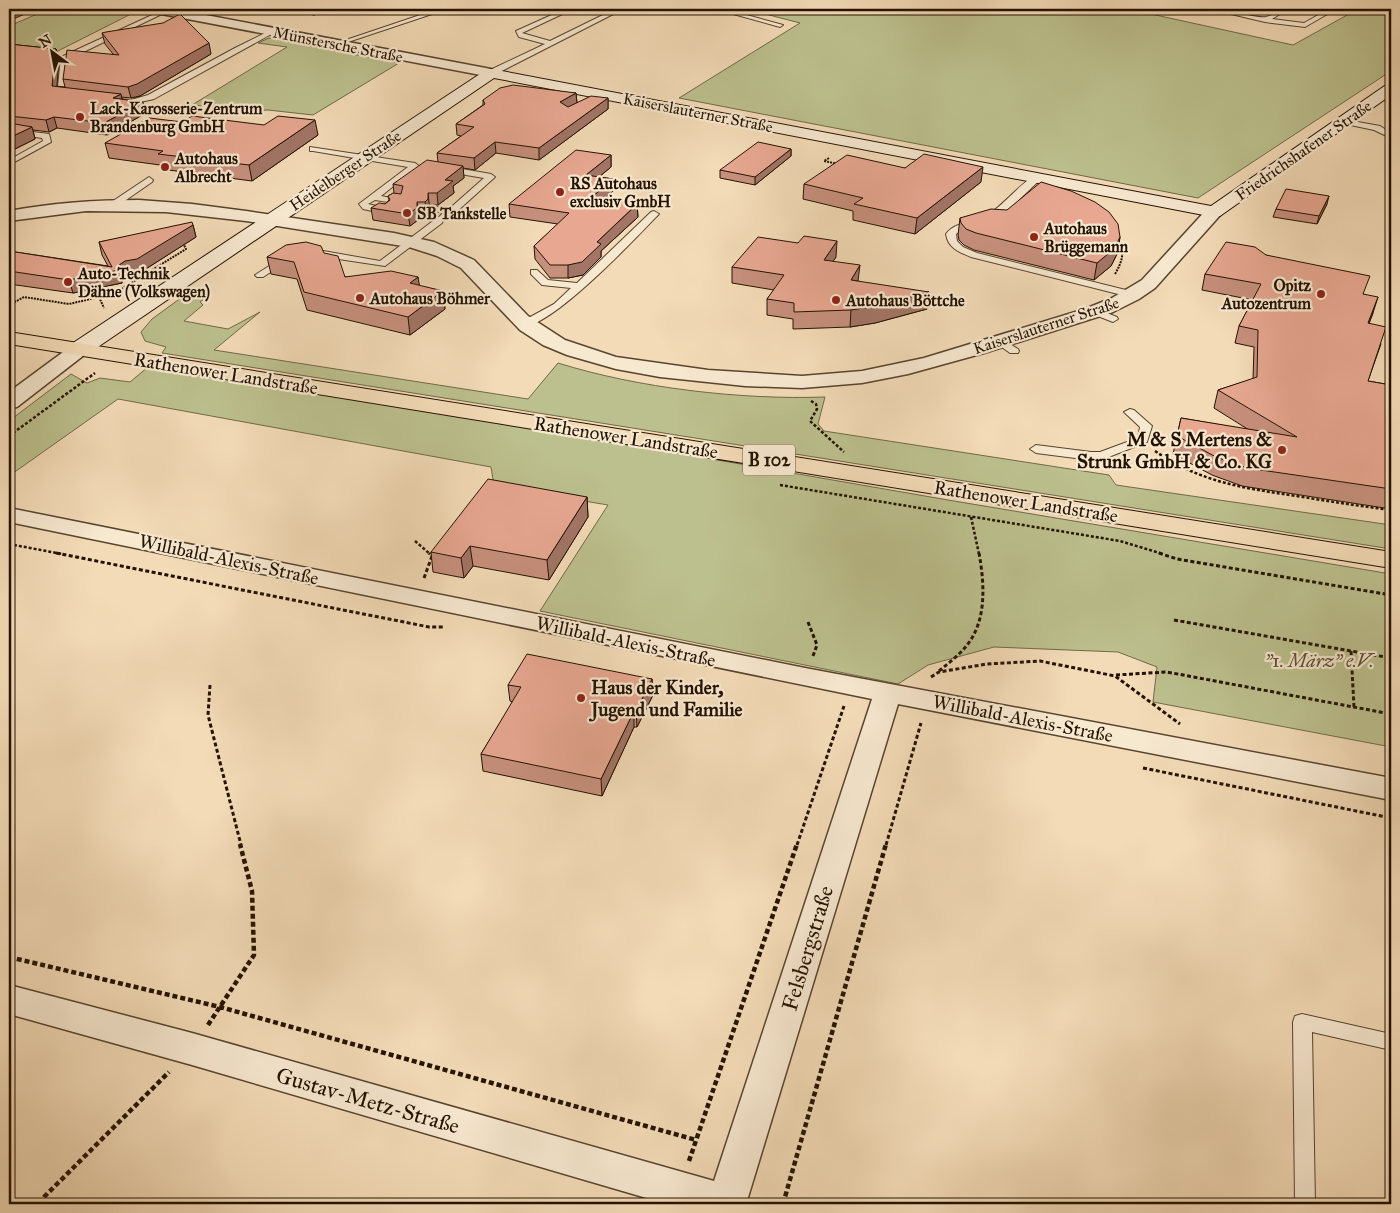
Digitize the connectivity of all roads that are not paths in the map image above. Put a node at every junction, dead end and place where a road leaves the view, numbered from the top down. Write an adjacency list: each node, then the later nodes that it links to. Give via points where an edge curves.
1 (444, 9): 13 (lane)
2 (570, 9): 12 (lane, via 518,32 521,36)
3 (620, 9): 12 (lane, Heidelberger Straße)
4 (718, 9): 10 (lane)
5 (1213, 9): 9 (lane)
6 (1285, 9): 9 (lane)
7 (1333, 9): 9 (lane, via 1305,24)
8 (160, 10): 11 (street, Münstersche Straße); 16 (lane, via 64,59 60,94)
9 (1265, 20)
10 (780, 25)
11 (273, 31): 13 (street, Münstersche Straße); 17 (lane, via 152,97 130,102)
12 (551, 42): 14 (lane, Heidelberger Straße)
13 (337, 44): 14 (street, Münstersche Straße)
14 (491, 73): 24 (street, Heidelberger Straße); 27 (street, Kaiserslauterner Straße, via 600,98)
15 (1391, 88): 18 (street, Friedrichshafener Straße)
16 (78, 96)
17 (113, 100)
18 (1344, 121): 20 (lane); 35 (street, Friedrichshafener Straße)
19 (1391, 126): 20 (lane)
20 (1377, 128): 22 (lane)
21 (9, 131): 25 (lane, via 46,136 47,142)
22 (1391, 136)
23 (313, 149): 24 (lane)
24 (365, 156): 26 (lane); 39 (street, Heidelberger Straße)
25 (9, 163)
26 (423, 166): 29 (lane, via 416,166); 34 (lane, via 492,177)
27 (1037, 178): 35 (street, Kaiserslauterner Straße); 45 (lane, via 988,219 954,230 952,242 974,255)
28 (149, 180): 31 (lane)
29 (375, 196): 30 (lane); 33 (lane, via 363,204)
30 (398, 202)
31 (113, 205): 37 (street); 39 (street, via 162,207)
32 (434, 208): 34 (lane)
33 (386, 211)
34 (451, 212): 40 (lane)
35 (1214, 212): 45 (street, Kaiserslauterner Straße, via 1158,275)
36 (654, 214): 44 (lane)
37 (9, 216)
38 (423, 216): 40 (lane)
39 (270, 221): 41 (street, Kaiserslauterner Straße); 50 (street, Heidelberger Straße)
40 (439, 221): 41 (lane)
41 (412, 242): 43 (lane, via 382,264 324,253 296,253); 48 (street, Kaiserslauterner Straße, via 459,259 474,269 513,314)
42 (534, 272): 44 (lane, via 545,283)
43 (260, 275)
44 (580, 286): 48 (lane, via 558,306)
45 (1134, 295): 46 (street, Kaiserslauterner Straße)
46 (1094, 311): 47 (lane); 48 (street, Kaiserslauterner Straße, via 1007,346 862,377 805,382 772,382 666,371 602,360 550,341)
47 (1113, 319)
48 (526, 324)
49 (9, 338): 50 (main road, Rathenower Landstraße / B 102)
50 (81, 348): 51 (street); 55 (main road, Rathenower Landstraße / B 102)
51 (9, 402)
52 (1130, 412): 53 (lane, via 1146,426 1143,440 1091,456)
53 (1036, 449)
54 (9, 515): 56 (street, Willibald-Alexis-Straße)
55 (1391, 560)
56 (897, 694): 57 (street, Willibald-Alexis-Straße); 60 (street, Felsbergstraße, via 874,732)
57 (1391, 789)
58 (9, 999): 60 (street, Gustav-Metz-Straße)
59 (1391, 1042): 61 (lane, via 1302,1022)
60 (726, 1204)
61 (1305, 1204)

